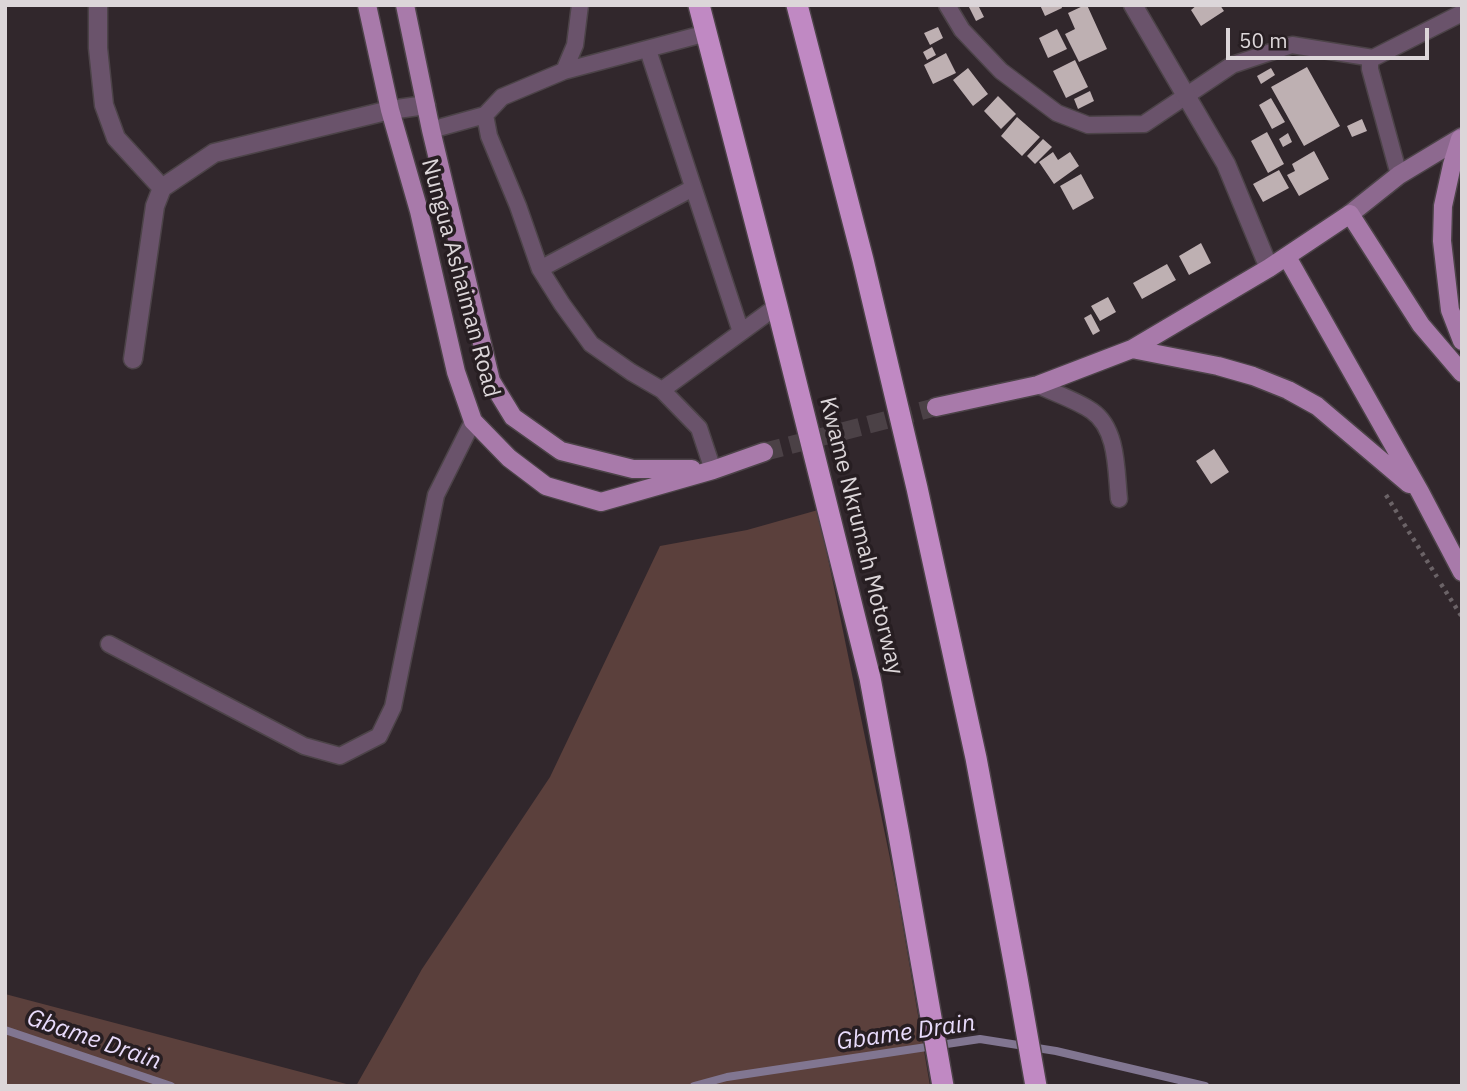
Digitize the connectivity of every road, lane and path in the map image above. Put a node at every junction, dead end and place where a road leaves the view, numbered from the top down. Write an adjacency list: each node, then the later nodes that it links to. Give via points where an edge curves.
1 (98, 5): 21 (street, via 104,105 116,138)
2 (367, 5): 16 (main road, Nungua Ashaiman Road)
3 (405, 5): 15 (main road, Nungua Ashaiman Road)
4 (580, 5): 13 (lane, via 575,45)
5 (699, 5): 10 (highway, Kwame Nkrumah Motorway)
6 (797, 5): 45 (highway, via 917,488 976,758)
7 (947, 5): 14 (lane, via 962,30 1000,71 1057,113 1088,125 1144,124)
8 (1133, 5): 14 (street)
9 (1462, 13): 12 (lane)
10 (707, 33): 11 (lane); 27 (highway, Kwame Nkrumah Motorway)
11 (648, 50): 13 (lane); 22 (lane)
12 (1373, 58): 14 (lane, via 1292,46 1232,65); 20 (lane, via 1370,69)
13 (564, 71): 17 (lane, via 502,97)
14 (1187, 94): 25 (street, via 1226,163)
15 (426, 105): 16 (street); 18 (main road, Nungua Ashaiman Road)
16 (390, 110): 21 (street, via 214,153); 36 (main road, Nungua Ashaiman Road, via 456,372)
17 (485, 115): 18 (lane); 26 (lane)
18 (431, 130): 38 (main road, Nungua Ashaiman Road, via 491,381 513,417 561,451 633,469)
19 (1461, 138): 20 (street); 29 (main road, via 1443,206 1443,241 1450,310)
20 (1399, 175): 23 (street)
21 (162, 188): 31 (street, via 155,205)
22 (693, 188): 26 (lane); 28 (lane)
23 (1350, 214): 24 (main road); 32 (main road, via 1421,325)
24 (1287, 257): 25 (main road); 40 (main road)
25 (1269, 268): 30 (main road)
26 (540, 269): 34 (lane, via 592,344)
27 (777, 306): 28 (lane); 46 (highway, Kwame Nkrumah Motorway, via 870,678)
28 (741, 332): 34 (lane)
29 (1462, 341)
30 (1132, 349): 33 (main road); 40 (main road, via 1218,366 1288,390 1317,406)
31 (133, 359)
32 (1462, 373)
33 (1038, 385): 35 (main road); 41 (lane, via 1094,412 1107,428)
34 (662, 390): 38 (lane, via 699,428)
35 (936, 407)
36 (473, 421): 38 (main road, Nungua Ashaiman Road, via 509,458 546,486 601,502); 44 (lane, via 436,495 393,707 379,736 340,756 304,746)
37 (764, 452): 38 (main road, Nungua Ashaiman Road)
38 (713, 470)
39 (1384, 492): 43 (path)
40 (1420, 492): 42 (main road)
41 (1119, 499)
42 (1462, 572)
43 (1462, 617)
44 (109, 643)
45 (1035, 1082)
46 (943, 1086)

